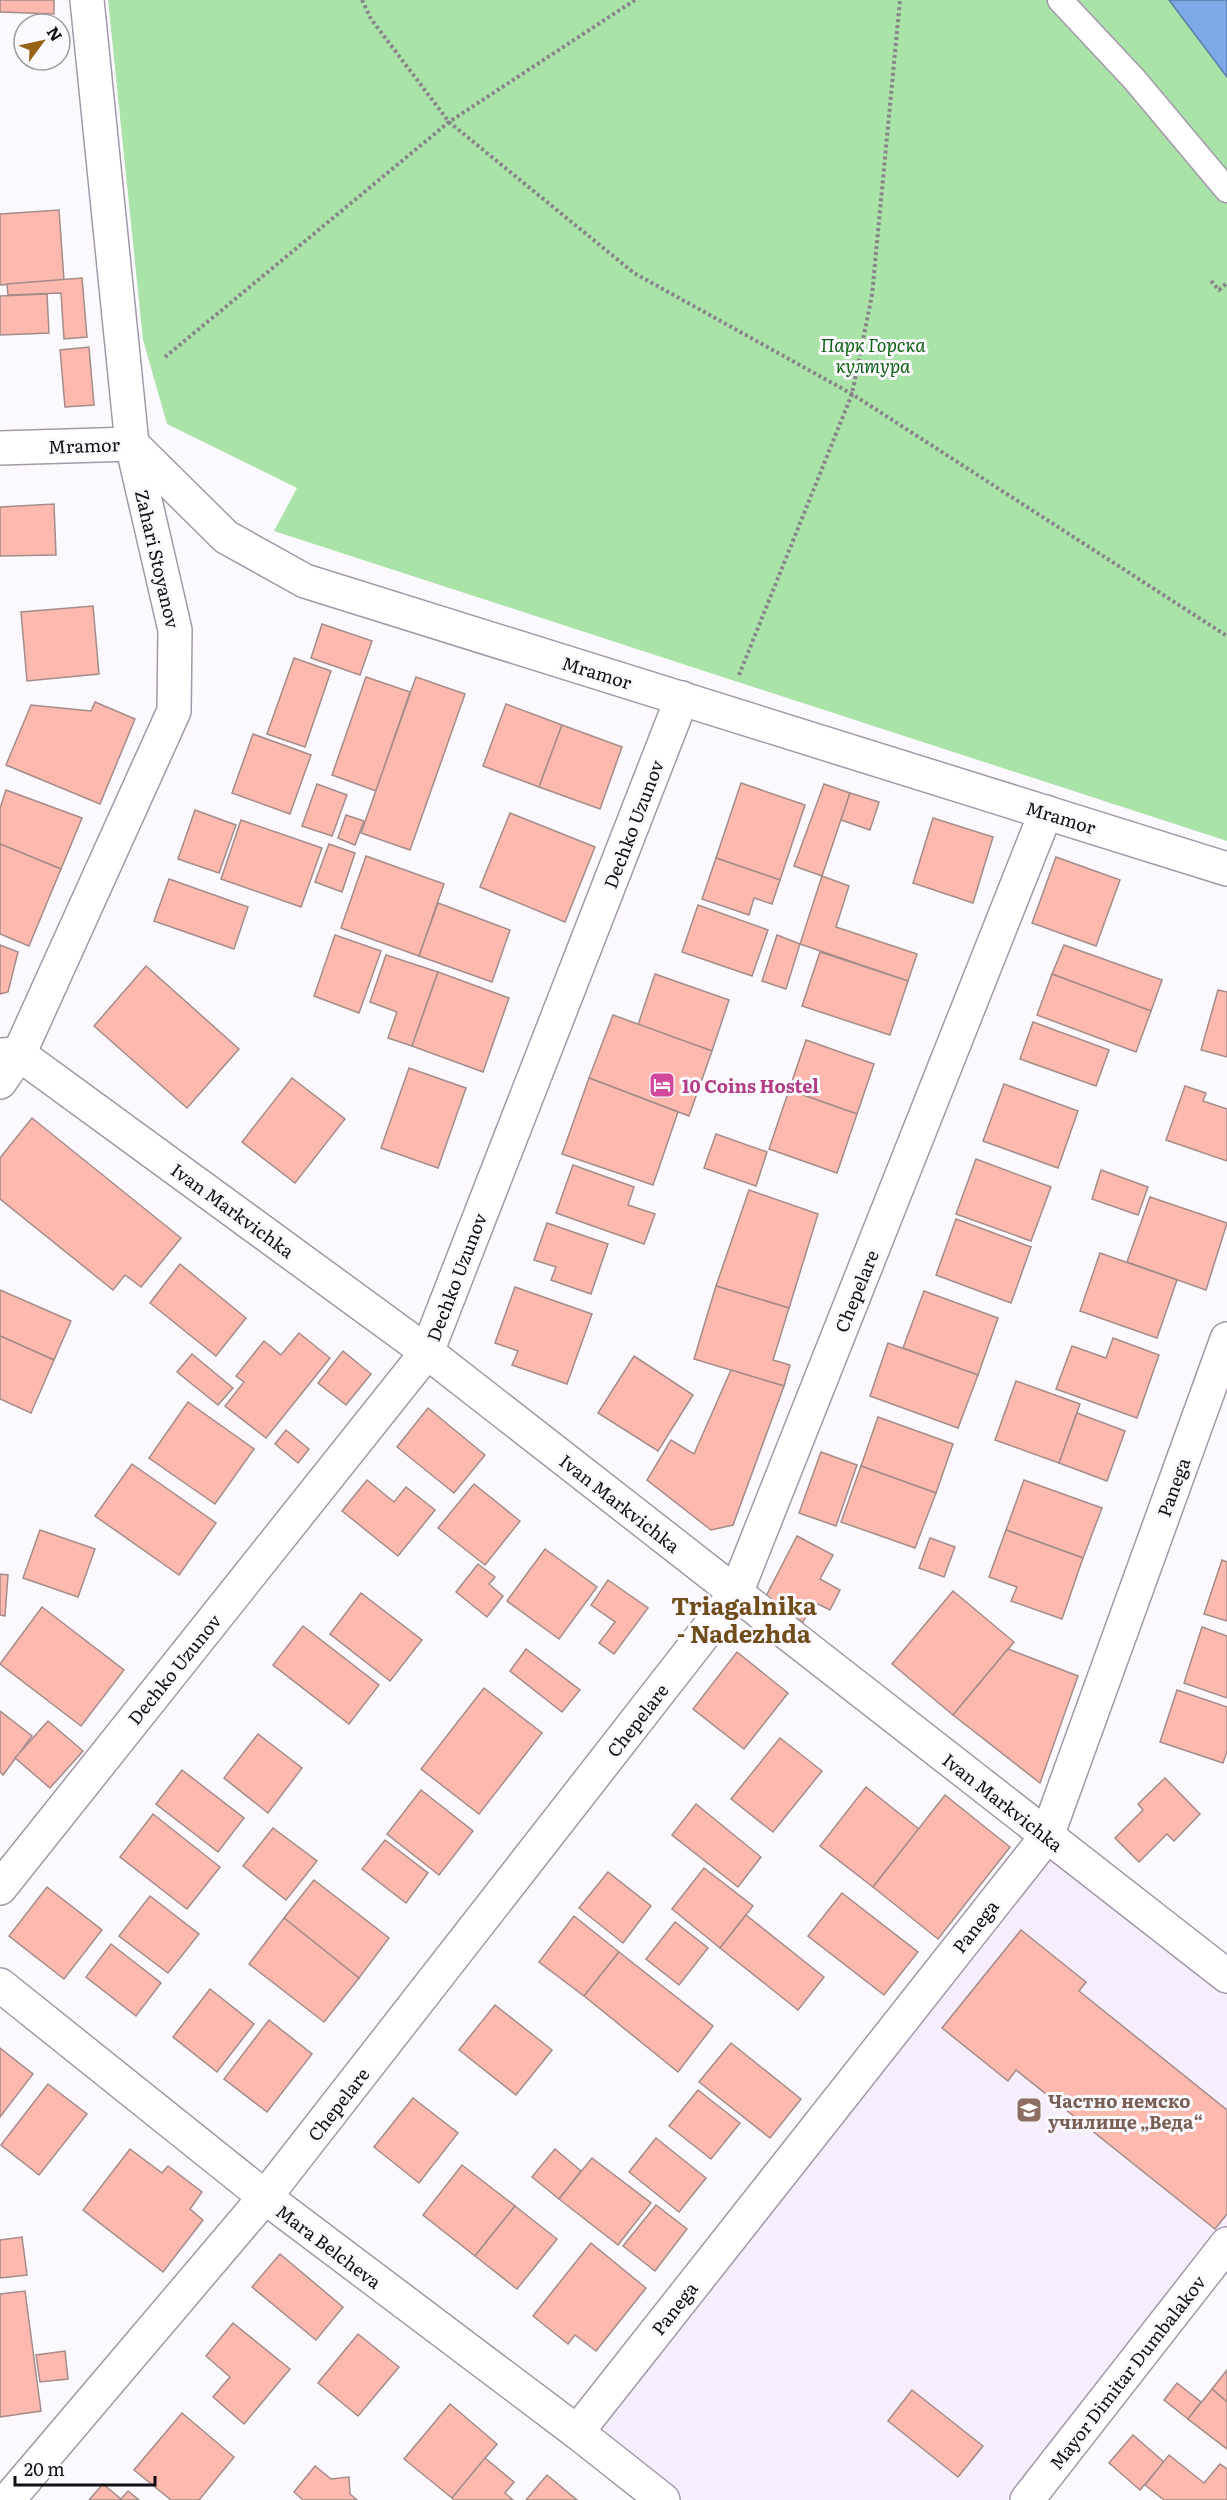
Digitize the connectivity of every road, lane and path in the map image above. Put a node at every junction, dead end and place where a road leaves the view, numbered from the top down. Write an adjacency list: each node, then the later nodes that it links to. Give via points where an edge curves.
1 (87, 0): 10 (street, Zahari Stoyanov)
2 (362, 0): 6 (path, via 371,19)
3 (634, 0): 6 (path)
4 (900, 0): 11 (path, via 872,295)
5 (1060, 0): 7 (lane, via 1134,79)
6 (449, 122): 10 (path); 11 (path, via 634,273)
7 (1227, 190)
8 (1211, 281): 9 (path, via 1219,290)
9 (1227, 283)
10 (128, 388): 12 (street, Zahari Stoyanov)
11 (852, 394): 14 (path); 16 (path)
12 (132, 444): 13 (street, Mramor); 15 (street, Mramor, via 225,537 305,581); 19 (street, Zahari Stoyanov, via 175,630 174,711)
13 (0, 448)
14 (1227, 636)
15 (682, 699): 16 (street, Mramor); 22 (street, Dechko Uzunov)
16 (725, 712): 17 (street, Mramor)
17 (1046, 812): 18 (street, Mramor); 23 (street, Chepelare)
18 (1227, 869)
19 (10, 1055): 20 (street, Zahari Stoyanov); 22 (street, Ivan Markvichka)
20 (0, 1082)
21 (1227, 1339): 24 (street, Panega)
22 (427, 1352): 23 (street, Ivan Markvichka); 25 (street, Dechko Uzunov)
23 (736, 1593): 24 (street, Ivan Markvichka); 28 (street, Chepelare)
24 (1047, 1836): 26 (street, Ivan Markvichka); 30 (street, Panega)
25 (0, 1888)
26 (1227, 1976)
27 (0, 1985): 28 (street, Mara Belcheva)
28 (265, 2198): 30 (street, Mara Belcheva); 31 (street, Chepelare)
29 (1227, 2244): 33 (street, Mayor Dimitar Dumbalakov)
30 (577, 2432): 32 (street, Mara Belcheva)
31 (8, 2500)
32 (663, 2500)
33 (1027, 2500)

